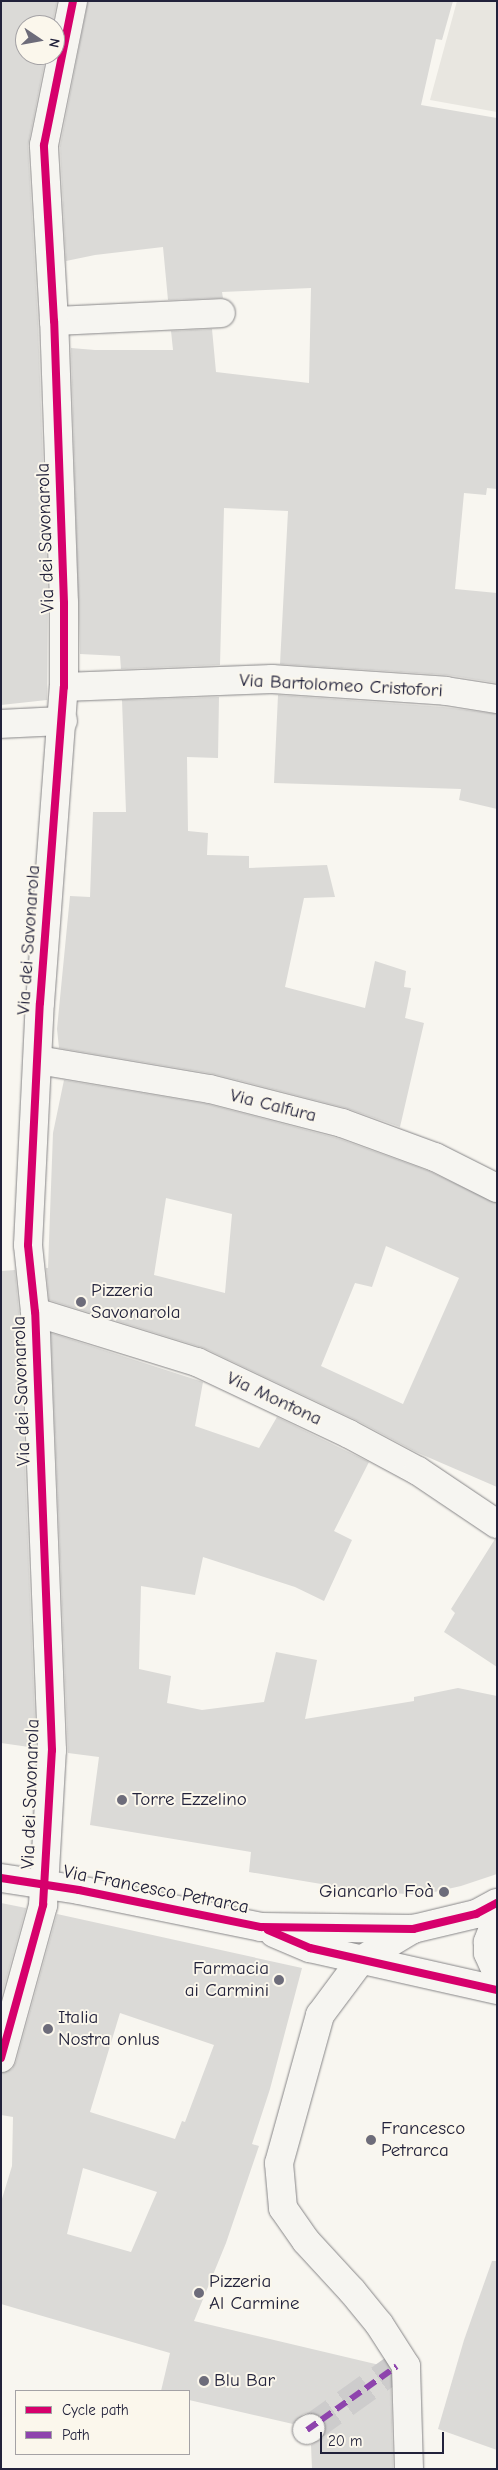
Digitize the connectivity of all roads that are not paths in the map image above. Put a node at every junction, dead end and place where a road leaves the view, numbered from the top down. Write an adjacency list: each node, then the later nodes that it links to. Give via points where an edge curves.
1 (73, 1): 3 (street, Via dei Savonarola, via 44,145)
2 (221, 313): 3 (street)
3 (54, 321): 4 (street, Via dei Savonarola)
4 (64, 687): 5 (street, Via Bartolomeo Cristofori, via 272,679); 6 (street, Via dei Savonarola)
5 (497, 699)
6 (63, 721): 7 (street); 8 (street, Via dei Savonarola)
7 (1, 724)
8 (38, 1060): 9 (street, Via Calfura, via 210,1089 342,1124 436,1156); 10 (street, Via dei Savonarola, via 28,1245)
9 (497, 1188)
10 (35, 1312): 11 (street, Via Montona, via 197,1362 349,1434 418,1471); 13 (street, Via dei Savonarola, via 52,1750)
11 (497, 1524)
12 (1, 1878): 13 (street, Via Francesco Petrarca)
13 (45, 1884): 16 (street, Via Francesco Petrarca); 20 (street, Via dei Savonarola, via 43,1905)
14 (497, 1903): 17 (street, Via Francesco Petrarca, via 476,1914)
15 (497, 1918): 19 (street, Via Francesco Petrarca, via 488,1947)
16 (261, 1927): 17 (street, Via Francesco Petrarca); 18 (street, Via Francesco Petrarca, via 310,1948)
17 (413, 1929): 18 (street)
18 (361, 1960): 19 (street, Via Francesco Petrarca); 21 (street, via 320,2015 279,2163 283,2208 306,2241 379,2324 399,2367)
19 (490, 1983)
20 (1, 2058)
21 (409, 2469)

